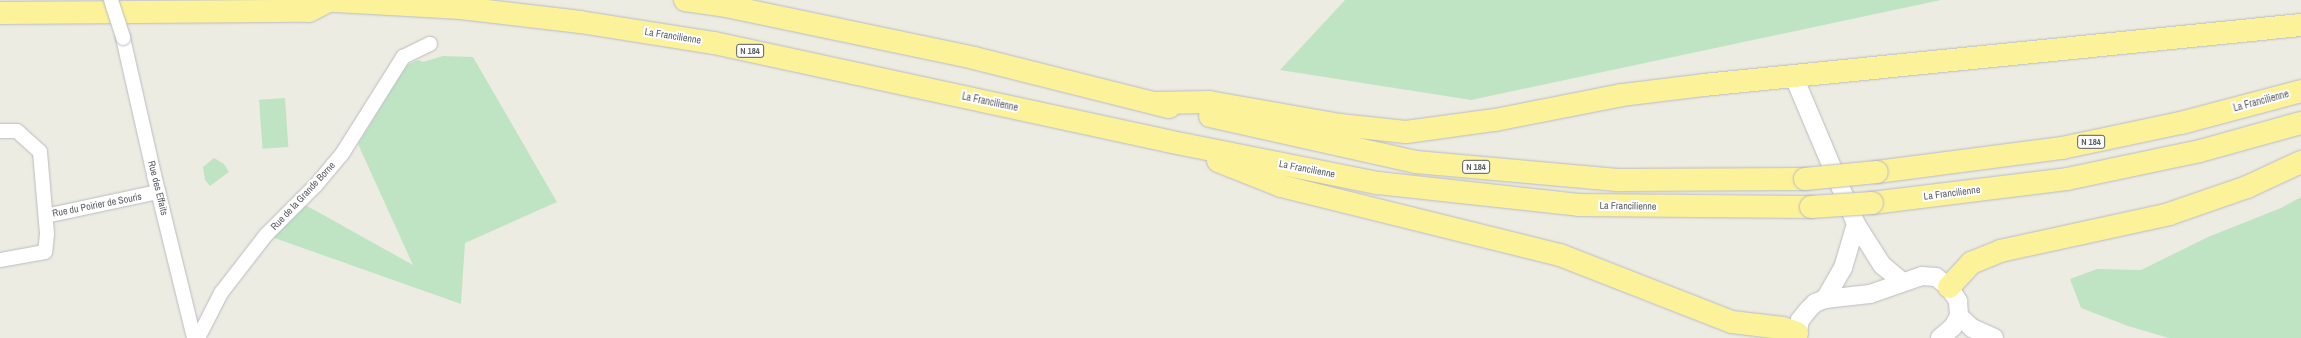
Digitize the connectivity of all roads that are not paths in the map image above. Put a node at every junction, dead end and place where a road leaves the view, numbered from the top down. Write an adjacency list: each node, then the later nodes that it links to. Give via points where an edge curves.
1 (112, 0): 14 (street, Rue des Effaits, bridge)
2 (685, 0): 9 (highway, La Francilienne / N 184, via 726,6 974,58)
3 (323, 1): 4 (highway, via 309,11); 12 (highway, La Francilienne / N 184, via 461,8 580,22 714,43)
4 (0, 13)
5 (2301, 25): 7 (highway)
6 (430, 44): 24 (street, Rue de la Grande Borne, via 403,57 342,154 316,185 266,235 221,293)
7 (1794, 77): 9 (highway, via 1622,94 1495,120 1406,132 1340,125 1209,102); 16 (street)
8 (2301, 91): 9 (highway, La Francilienne / N 184, bridge, via 2181,123 2062,148 1805,179 1617,180 1416,162)
9 (1154, 103)
10 (2301, 122): 12 (highway, La Francilienne / N 184, bridge, via 2200,151 2067,179 1872,203 1811,207 1579,205 1378,183)
11 (0, 131): 15 (street, via 17,131 40,152)
12 (1167, 141): 22 (highway, via 1281,186 1560,255 1732,322 1783,328)
13 (2301, 162): 19 (highway, via 2247,187 2170,214 2000,251 1971,263)
14 (158, 192): 15 (street, Rue du Poirier de Souris); 23 (street, Rue des Effaits)
15 (46, 216): 17 (street, Rue du Poirier de Souris, via 45,252)
16 (1856, 224): 18 (street, via 1882,265); 20 (street, via 1843,268)
17 (0, 260)
18 (1902, 282): 19 (street, via 1922,276 1936,277); 20 (street, via 1870,294)
19 (1949, 287): 21 (street, via 1958,301)
20 (1825, 299): 22 (street, via 1808,310 1800,320)
21 (1958, 316): 25 (street, via 1953,327); 26 (street, via 1972,328)
22 (1797, 336)
23 (194, 338)
24 (198, 338)
25 (1940, 338)
26 (1994, 338)

